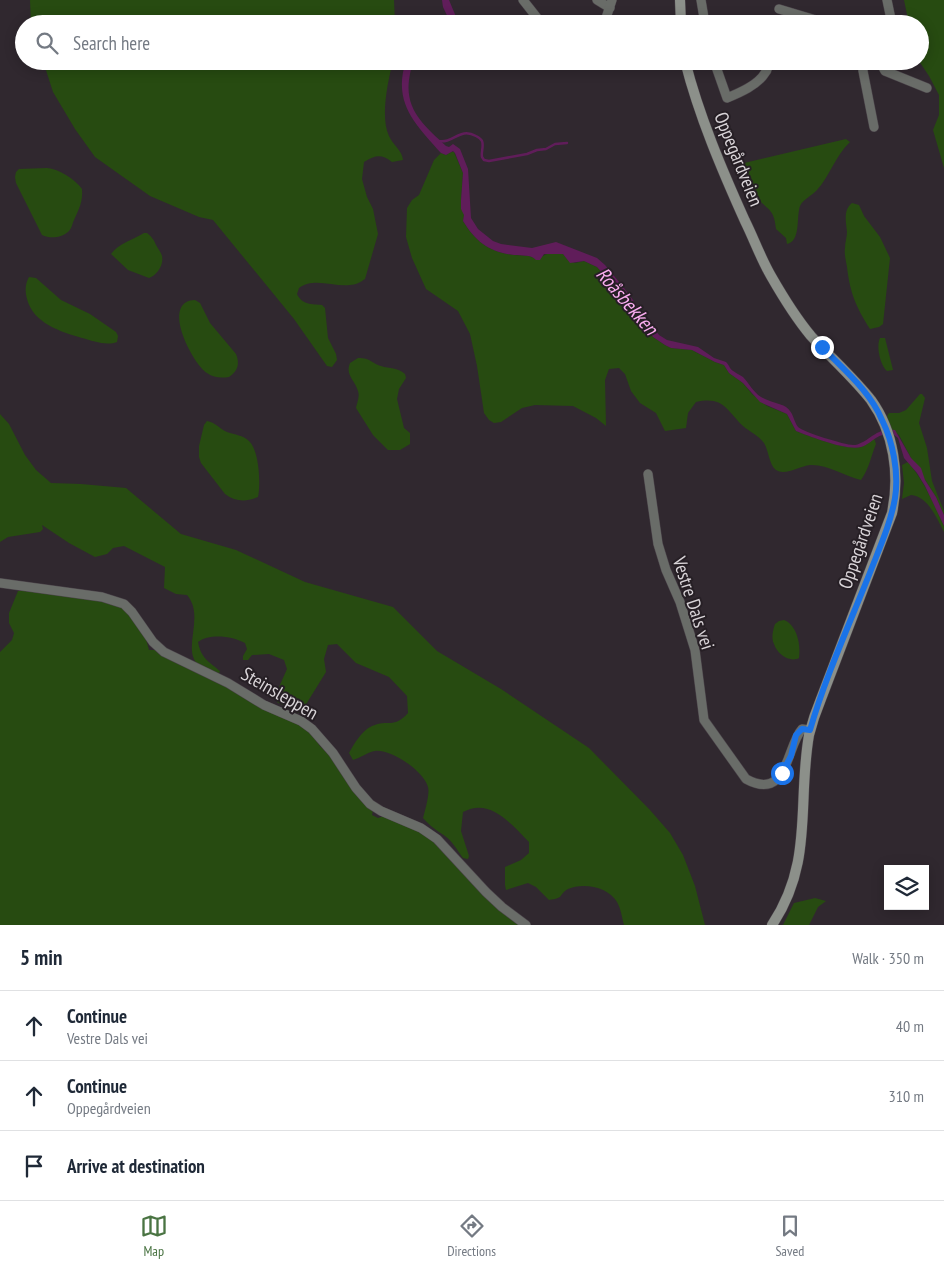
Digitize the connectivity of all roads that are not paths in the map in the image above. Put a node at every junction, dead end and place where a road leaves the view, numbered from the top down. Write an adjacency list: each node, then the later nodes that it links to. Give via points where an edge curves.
1 (523, 0): 8 (street)
2 (597, 0): 6 (street)
3 (680, 0): 9 (main road)
4 (701, 0): 10 (street)
5 (887, 0): 12 (street)
6 (611, 4)
7 (779, 9): 11 (street)
8 (535, 15)
9 (681, 15)
10 (704, 15)
11 (799, 15)
12 (890, 15)
13 (688, 70): 22 (main road, Oppegårdveien, via 720,162 770,275 810,335 877,409 893,455 896,485 892,513)
14 (717, 70): 15 (street, via 727,98 760,79)
15 (767, 70)
16 (863, 70): 19 (street)
17 (885, 70): 18 (street)
18 (927, 88)
19 (874, 127)
20 (648, 474): 22 (street, Vestre Dals vei, via 658,544 695,650 704,720 746,779 754,784 771,783 782,773 791,756 796,735 802,729)
21 (0, 583): 23 (street, Steinsleppen, via 102,597 124,604 164,652 228,682 312,730 370,804 437,839 486,892)
22 (810, 730): 24 (main road, Oppegårdveien, via 798,866 789,896)
23 (526, 925)
24 (772, 925)

